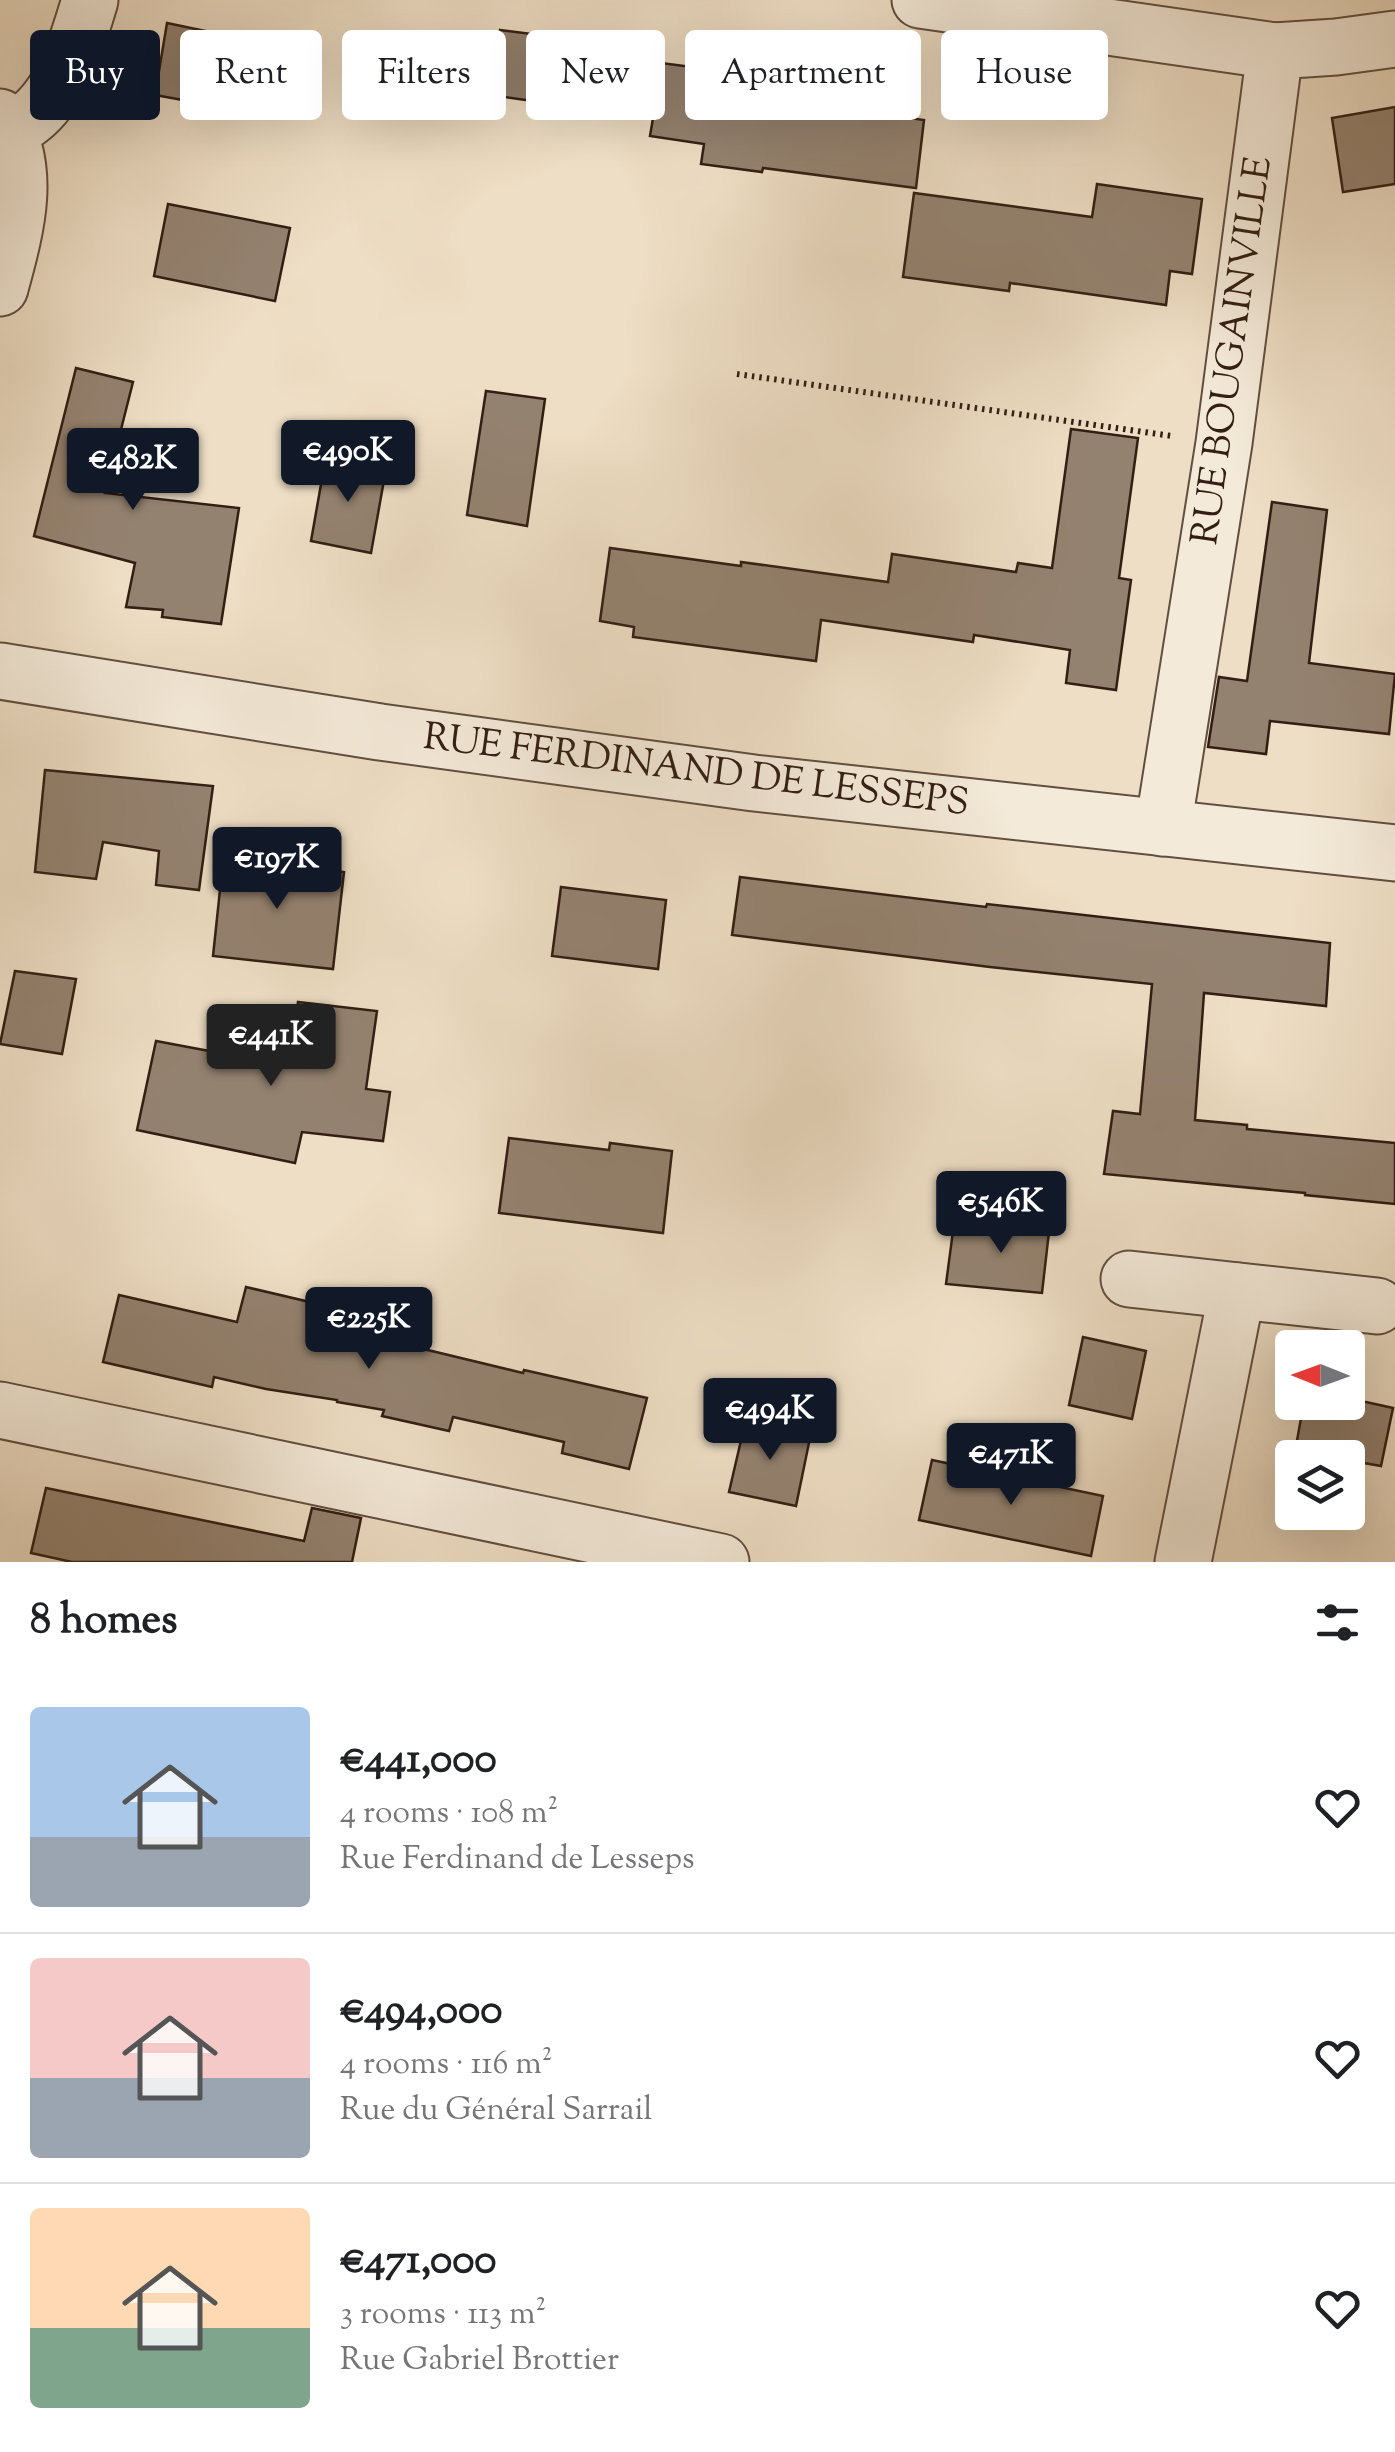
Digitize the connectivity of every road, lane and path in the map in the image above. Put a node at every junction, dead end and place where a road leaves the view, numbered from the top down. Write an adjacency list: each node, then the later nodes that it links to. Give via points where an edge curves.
1 (90, 0): 5 (street, via 56,88 31,118)
2 (920, 0): 4 (street)
3 (1395, 39): 4 (street)
4 (1275, 51): 8 (street, RUE BOUGAINVILLE)
5 (4, 124): 6 (street, via 20,176 18,223)
6 (0, 288)
7 (738, 374): 8 (path)
8 (1224, 444): 10 (street, RUE BOUGAINVILLE)
9 (0, 671): 10 (street, RUE FERDINAND DE LESSEPS, via 734,780)
10 (1163, 828): 11 (street, RUE FERDINAND DE LESSEPS)
11 (1395, 854)
12 (1129, 1279): 13 (street)
13 (1237, 1291): 14 (street); 17 (street)
14 (1378, 1306)
15 (0, 1410): 16 (street)
16 (721, 1562)
17 (1184, 1562)

